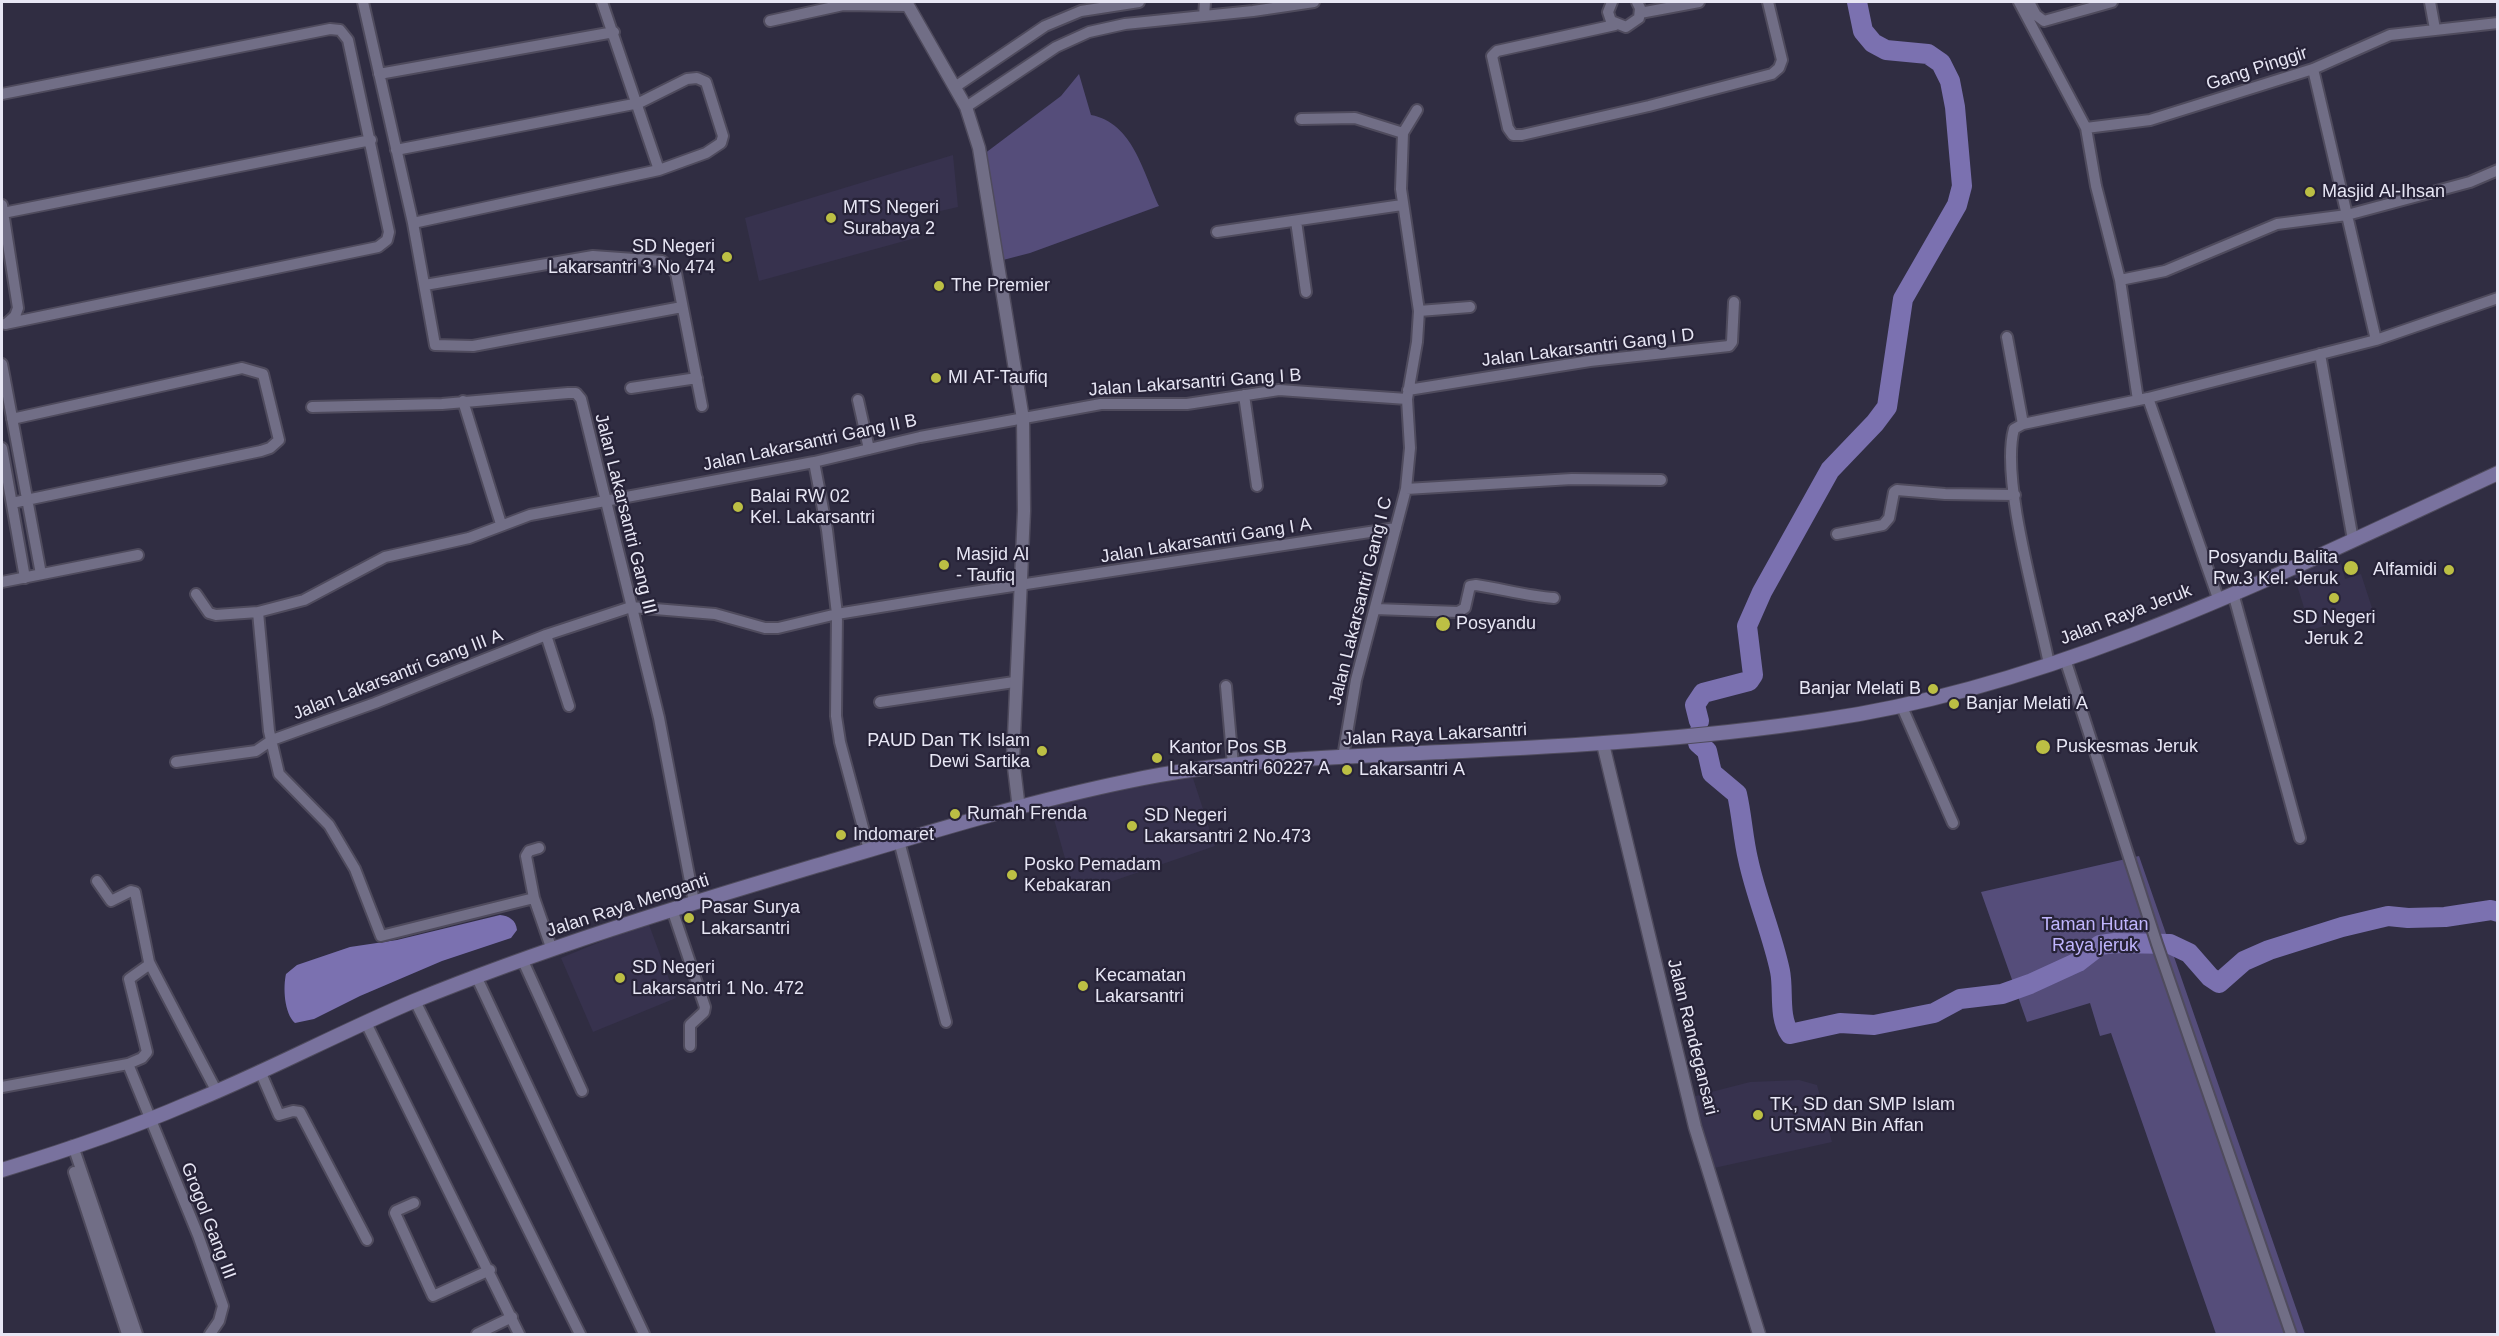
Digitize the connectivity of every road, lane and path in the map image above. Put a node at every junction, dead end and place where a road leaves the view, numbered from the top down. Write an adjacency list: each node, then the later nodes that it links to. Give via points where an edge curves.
1 (363, 2): 23 (street)
2 (602, 2): 21 (street)
3 (1139, 2): 24 (street, via 1081,10 1045,26)
4 (1205, 2): 16 (street)
5 (1314, 2): 16 (street)
6 (1612, 2): 19 (street, via 1608,12)
7 (1637, 2): 15 (street)
8 (1699, 2): 15 (street)
9 (1768, 2): 19 (street, via 1782,60 1772,74 1513,135 1508,128 1492,56 1497,51)
10 (2019, 2): 30 (street)
11 (2029, 2): 12 (street, via 2043,21)
12 (2112, 2)
13 (2430, 2): 20 (street)
14 (907, 4): 17 (street, via 843,5); 24 (street)
15 (1640, 13): 19 (street, via 1631,26)
16 (1204, 16): 27 (street, via 1089,32 1056,47)
17 (770, 21)
18 (2498, 23): 20 (street, Gang Pinggir)
19 (1615, 25)
20 (2435, 29): 22 (street, Gang Pinggir, via 2390,35)
21 (614, 32): 23 (street); 26 (street)
22 (2313, 69): 30 (street, Gang Pinggir, via 2150,120); 38 (street)
23 (379, 74): 33 (street)
24 (955, 87): 27 (street)
25 (2, 94): 32 (street, via 340,30 348,40)
26 (639, 103): 33 (street); 34 (street); 34 (street, via 687,79 697,78 706,82 716,111 723,136 718,147)
27 (966, 107): 64 (street, via 979,148)
28 (1417, 110): 31 (street)
29 (1302, 119): 31 (street, via 1355,118)
30 (2086, 128): 42 (street)
31 (1403, 133): 36 (street, Jalan Lakarsantri Gang I C)
32 (371, 140): 37 (street); 50 (street, via 389,232 387,240 378,247)
33 (396, 150): 40 (street)
34 (659, 170): 40 (street)
35 (2498, 170): 38 (street, via 2470,182)
36 (1402, 205): 39 (street); 49 (street, Jalan Lakarsantri Gang I C)
37 (2, 209): 50 (street, via 18,308 15,316)
38 (2347, 214): 42 (street, via 2277,224 2165,271); 52 (street)
39 (1296, 220): 41 (street); 44 (street)
40 (413, 223): 43 (street)
41 (1216, 231)
42 (2120, 280): 59 (street)
43 (425, 285): 47 (street, via 592,256 624,256 670,265 676,273); 47 (street, via 437,346 473,345)
44 (1306, 292)
45 (2498, 298): 52 (street)
46 (1734, 302): 57 (street, Jalan Lakarsantri Gang I D, via 1729,346 1590,361)
47 (682, 307): 55 (street)
48 (1470, 307): 49 (street)
49 (1419, 311): 57 (street, Jalan Lakarsantri Gang I C)
50 (3, 325)
51 (2007, 337): 66 (street)
52 (2376, 340): 53 (street)
53 (2320, 354): 59 (street); 81 (street)
54 (2, 364): 65 (street)
55 (697, 378): 56 (street); 62 (street)
56 (631, 388)
57 (1408, 394): 58 (street, Jalan Lakarsantri Gang I B, via 1294,390); 73 (street, Jalan Lakarsantri Gang I C, via 1410,448)
58 (1244, 395): 64 (street, Jalan Lakarsantri Gang I B, via 1187,404 1101,404); 72 (street)
59 (2143, 399): 66 (street); 90 (street)
60 (858, 400): 67 (street)
61 (463, 401): 63 (street, Jalan Lakarsantri Gang III); 76 (street, Jalan Lakarsantri Gang III, via 576,393 581,399); 78 (street)
62 (702, 406)
63 (312, 407)
64 (1023, 418): 67 (street, Jalan Lakarsantri Gang II B); 86 (street)
65 (12, 419): 75 (street); 75 (street, via 242,368 263,374 279,440 261,451)
66 (2023, 424): 74 (street, via 2014,429 2010,443)
67 (869, 449): 69 (street, Jalan Lakarsantri Gang II B)
68 (2, 453): 77 (street)
69 (814, 462): 76 (street, Jalan Lakarsantri Gang II B); 94 (street)
70 (2498, 473): 81 (main road, Jalan Raya Jeruk)
71 (1661, 480): 73 (street, Jalan Lakarsantri Gang I C, via 1572,479)
72 (1257, 486)
73 (1406, 489): 79 (street, Jalan Lakarsantri Gang I C)
74 (2015, 495): 80 (street, via 1897,490 1883,525); 97 (street)
75 (27, 500): 77 (street); 83 (street)
76 (604, 502): 78 (street, Jalan Lakarsantri Gang II B, via 556,509); 91 (street, Jalan Lakarsantri Gang III)
77 (12, 503): 84 (street)
78 (501, 524): 93 (street, Jalan Lakarsantri Gang II B, via 469,538 385,557 304,600)
79 (1396, 528): 86 (street, Jalan Lakarsantri Gang I A); 92 (street, Jalan Lakarsantri Gang I C)
80 (1837, 534)
81 (2353, 540): 87 (main road, Jalan Raya Jeruk)
82 (138, 555): 83 (street)
83 (41, 574): 84 (street)
84 (25, 578): 85 (street)
85 (2, 582)
86 (1021, 586): 94 (street, Jalan Lakarsantri Gang I A); 98 (street)
87 (2233, 592): 90 (main road, Jalan Raya Jeruk); 111 (street)
88 (196, 594): 93 (street, Jalan Lakarsantri Gang II B, via 209,614)
89 (1554, 598): 92 (street, via 1523,596 1476,585 1470,586 1465,608 1458,612)
90 (2218, 598): 96 (main road, Jalan Raya Jeruk)
91 (631, 607): 94 (street, Jalan Lakarsantri Gang I A, via 714,614 765,628 788,627); 95 (street, Jalan Lakarsantri Gang III A); 117 (street, Jalan Lakarsantri Gang III, via 659,718)
92 (1375, 609): 106 (street, Jalan Lakarsantri Gang I C, via 1356,680)
93 (258, 612): 104 (street)
94 (837, 614): 114 (street, via 838,734)
95 (546, 635): 101 (street); 104 (street, Jalan Lakarsantri Gang III A)
96 (2065, 659): 97 (main road, Jalan Raya Jeruk); 147 (street)
97 (2049, 664): 102 (main road, Jalan Raya Jeruk)
98 (1014, 682): 100 (street); 109 (street, via 1013,759)
99 (1226, 687): 108 (street)
100 (880, 702)
101 (568, 706)
102 (1902, 707): 103 (main road, Jalan Raya Jeruk); 110 (street)
103 (1820, 721): 105 (main road, Jalan Raya Lakarsantri)
104 (272, 740): 107 (street, Jalan Lakarsantri Gang III A, via 247,754); 116 (street, via 279,774 329,825 355,869 381,936)
105 (1603, 744): 106 (main road, Jalan Raya Lakarsantri); 146 (street, Jalan Randegansari, via 1695,1127)
106 (1343, 757): 108 (main road, Jalan Raya Lakarsantri)
107 (176, 762)
108 (1233, 765): 109 (main road, Jalan Raya Lakarsantri, via 1133,780)
109 (1019, 809): 112 (main road, Jalan Raya Menganti)
110 (1953, 823)
111 (2300, 838)
112 (899, 841): 114 (main road, Jalan Raya Menganti); 124 (street)
113 (539, 848): 116 (street, via 526,856)
114 (869, 850): 117 (main road, Jalan Raya Menganti)
115 (97, 881): 121 (street, via 111,901 135,892)
116 (534, 898): 119 (street)
117 (694, 902): 118 (main road, Jalan Raya Menganti)
118 (672, 909): 119 (main road, Jalan Raya Menganti); 126 (street, via 705,1007 690,1025)
119 (552, 950): 120 (main road, Jalan Raya Menganti)
120 (523, 961): 122 (main road, Jalan Raya Menganti); 130 (street)
121 (150, 964): 127 (street, via 129,979 147,1052); 131 (street)
122 (477, 978): 123 (main road, Jalan Raya Menganti); 145 (street)
123 (415, 1001): 125 (main road, Jalan Raya Menganti); 144 (street)
124 (946, 1022)
125 (366, 1023): 128 (main road, Jalan Raya Menganti); 137 (street)
126 (690, 1046)
127 (128, 1064): 129 (street); 132 (street, Grogol Gang III)
128 (260, 1071): 131 (main road, Jalan Raya Menganti); 136 (street, via 279,1115 300,1112)
129 (2, 1087)
130 (582, 1090)
131 (217, 1092): 132 (main road, Jalan Raya Menganti)
132 (150, 1119): 133 (main road, Jalan Raya Menganti); 141 (street, Grogol Gang III, via 223,1306)
133 (70, 1147): 134 (main road, Jalan Raya Menganti); 139 (street); 140 (street)
134 (2, 1170)
135 (414, 1203): 137 (street, via 395,1213 433,1296)
136 (368, 1240)
137 (490, 1270): 138 (street)
138 (512, 1317): 142 (street); 143 (street)
139 (127, 1335)
140 (137, 1335)
141 (210, 1335)
142 (477, 1335)
143 (519, 1335)
144 (580, 1335)
145 (644, 1335)
146 (1759, 1335)
147 (2290, 1335)

